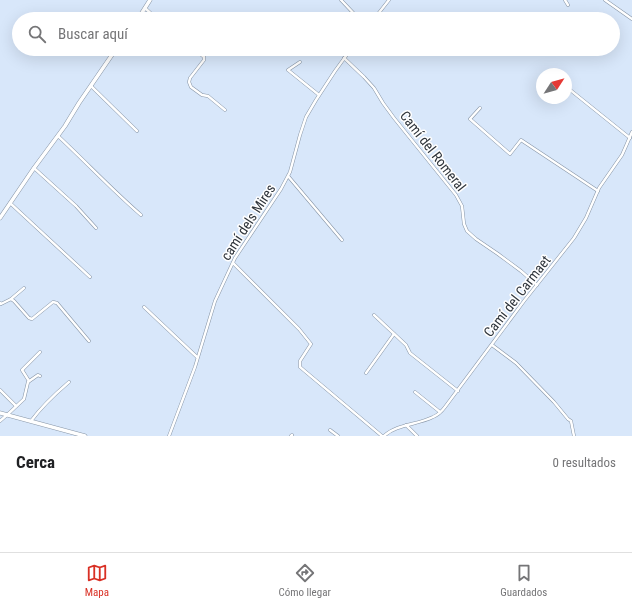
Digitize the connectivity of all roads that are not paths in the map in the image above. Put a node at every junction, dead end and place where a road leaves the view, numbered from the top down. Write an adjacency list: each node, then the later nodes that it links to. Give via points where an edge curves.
1 (150, 0): 7 (main road)
2 (341, 0): 10 (street)
3 (389, 0): 11 (street)
4 (564, 0): 6 (street)
5 (605, 0): 12 (street)
6 (568, 5)
7 (145, 8): 8 (main road); 9 (street)
8 (142, 12)
9 (149, 12)
10 (352, 12)
11 (380, 12)
12 (632, 19)
13 (111, 56): 17 (main road)
14 (203, 56): 21 (street, via 204,60 190,78 191,87 208,96)
15 (344, 58): 19 (street, camí dels Mires); 36 (street, Camí del Romeral, via 374,88 390,113 456,195 462,206 467,231)
16 (300, 62): 19 (street, via 288,70)
17 (91, 86): 22 (street); 24 (main road)
18 (572, 91): 25 (street)
19 (319, 95): 27 (street, camí dels Mires, via 306,118)
20 (480, 108): 28 (street, via 470,119 510,154 521,140)
21 (225, 110)
22 (137, 131)
23 (632, 132): 25 (street, Camí del Carmaet)
24 (58, 136): 26 (main road); 30 (street)
25 (630, 138): 28 (street, Camí del Carmaet)
26 (34, 168): 29 (main road); 32 (street)
27 (288, 176): 33 (street); 34 (street, camí dels Mires)
28 (598, 191): 36 (street, Camí del Carmaet, via 574,238)
29 (10, 203): 31 (main road); 35 (street)
30 (141, 215)
31 (0, 218)
32 (96, 228)
33 (342, 240)
34 (233, 263): 46 (street, camí dels Mires, via 215,301); 65 (street, via 311,344 300,361 300,367)
35 (90, 277)
36 (537, 285): 44 (street, Camí del Carmaet)
37 (24, 288): 38 (street)
38 (11, 299): 39 (street, via 1,304); 43 (street, via 32,320 53,302 57,303)
39 (0, 302)
40 (144, 307): 46 (street)
41 (374, 315): 42 (street)
42 (394, 334): 47 (street); 52 (street, via 406,345 410,353)
43 (89, 341)
44 (492, 344): 52 (street, Camí del Carmaet); 67 (street, via 516,363 571,421)
45 (40, 352): 49 (street, via 22,370)
46 (198, 357): 63 (street, camí dels Mires)
47 (366, 373)
48 (40, 376): 49 (street)
49 (29, 381): 54 (street, via 24,399)
50 (69, 382): 59 (street, via 42,407)
51 (0, 390): 54 (street)
52 (458, 391): 55 (street, Camí del Carmaet)
53 (415, 392): 55 (street)
54 (16, 406): 57 (street)
55 (440, 412): 60 (street, Camí del Carmaet, via 434,417)
56 (0, 413): 57 (main road)
57 (7, 415): 58 (street); 59 (main road)
58 (0, 421)
59 (31, 422): 62 (main road)
60 (406, 425): 65 (street, Camí del Carmaet); 66 (street)
61 (330, 430): 64 (street)
62 (84, 436)
63 (169, 436)
64 (338, 436)
65 (383, 436)
66 (416, 436)
67 (574, 436)

